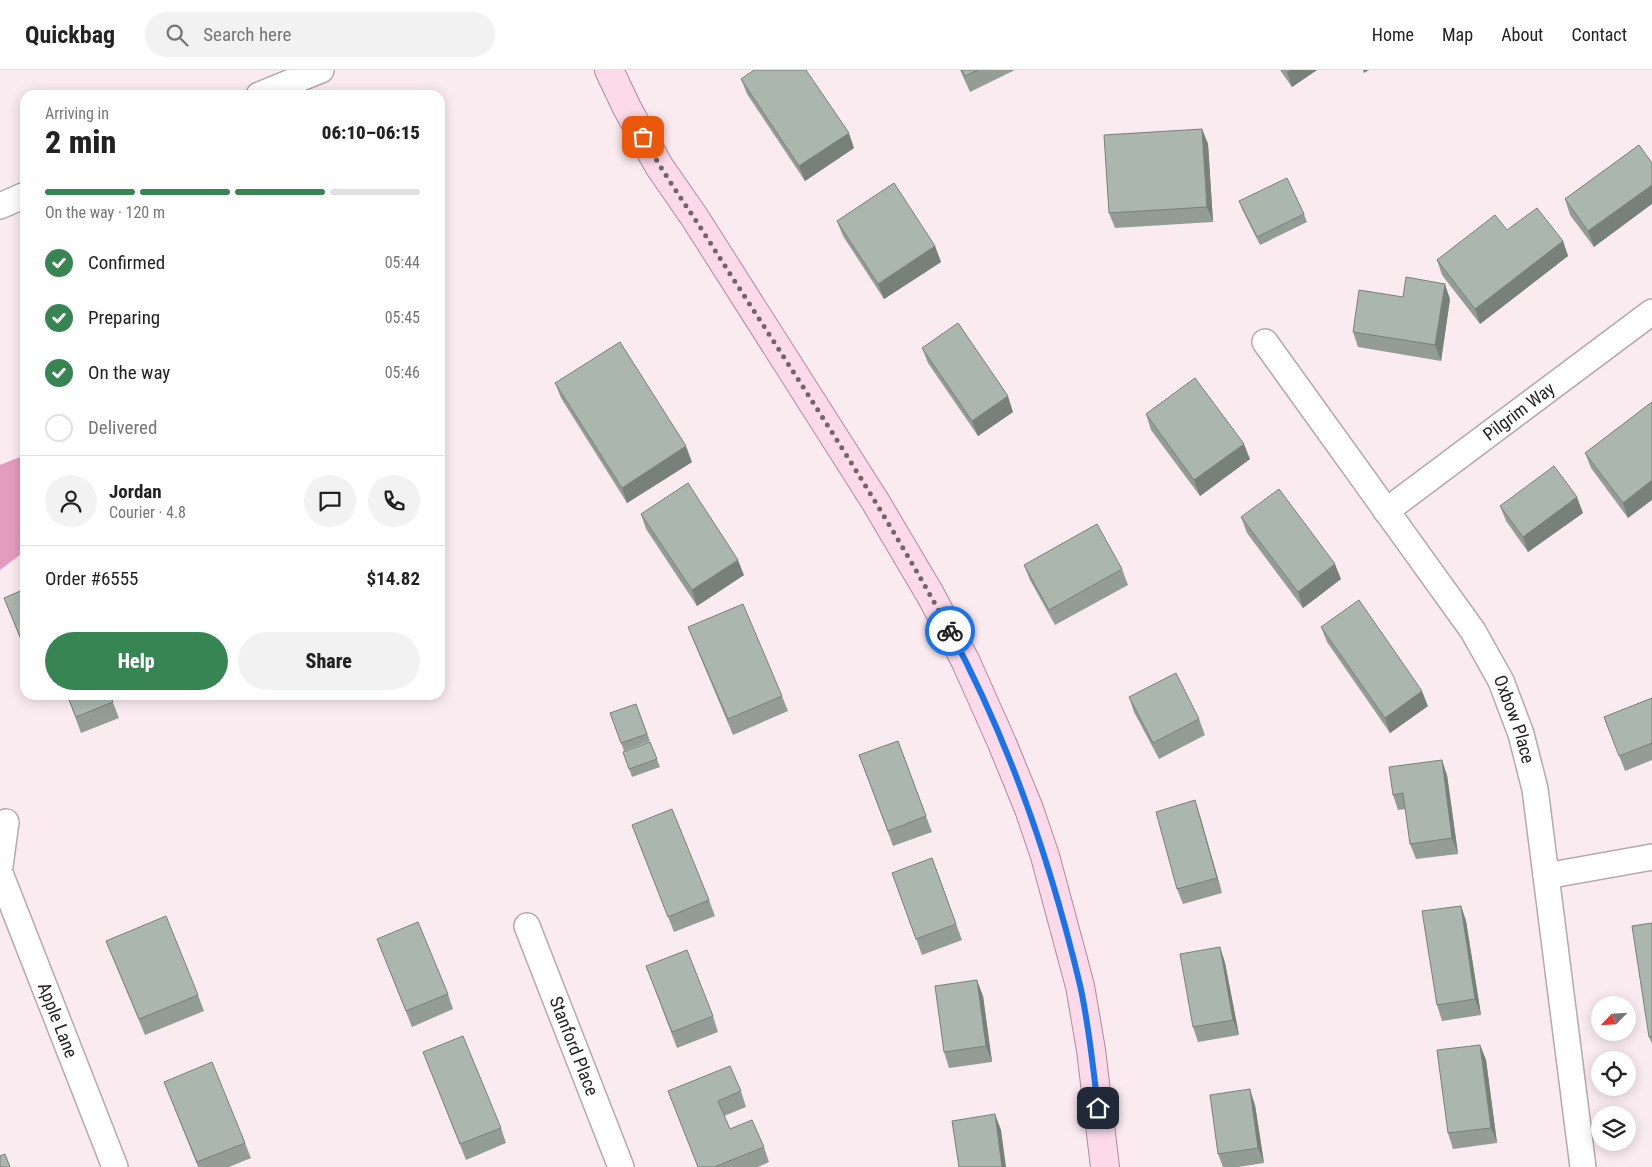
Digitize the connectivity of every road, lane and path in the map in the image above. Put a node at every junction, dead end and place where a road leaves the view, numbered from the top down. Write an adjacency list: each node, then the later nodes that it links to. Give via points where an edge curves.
1 (321, 70): 3 (street)
2 (609, 70): 17 (main road, via 659,166 875,501 965,660 1029,809 1047,865 1080,986)
3 (271, 90)
4 (20, 197): 5 (street)
5 (0, 206)
6 (1652, 312): 8 (street, Pilgrim Way)
7 (1265, 342): 8 (street, Oxbow Place)
8 (1386, 511): 13 (street, Oxbow Place, via 1473,631 1501,681 1522,734 1534,789)
9 (6, 822): 11 (street)
10 (1652, 857): 13 (street)
11 (0, 866)
12 (0, 873): 15 (street, Apple Lane)
13 (1546, 876): 18 (street, Oxbow Place)
14 (527, 926): 16 (street, Stanford Place)
15 (116, 1167)
16 (620, 1167)
17 (1104, 1167)
18 (1583, 1167)

